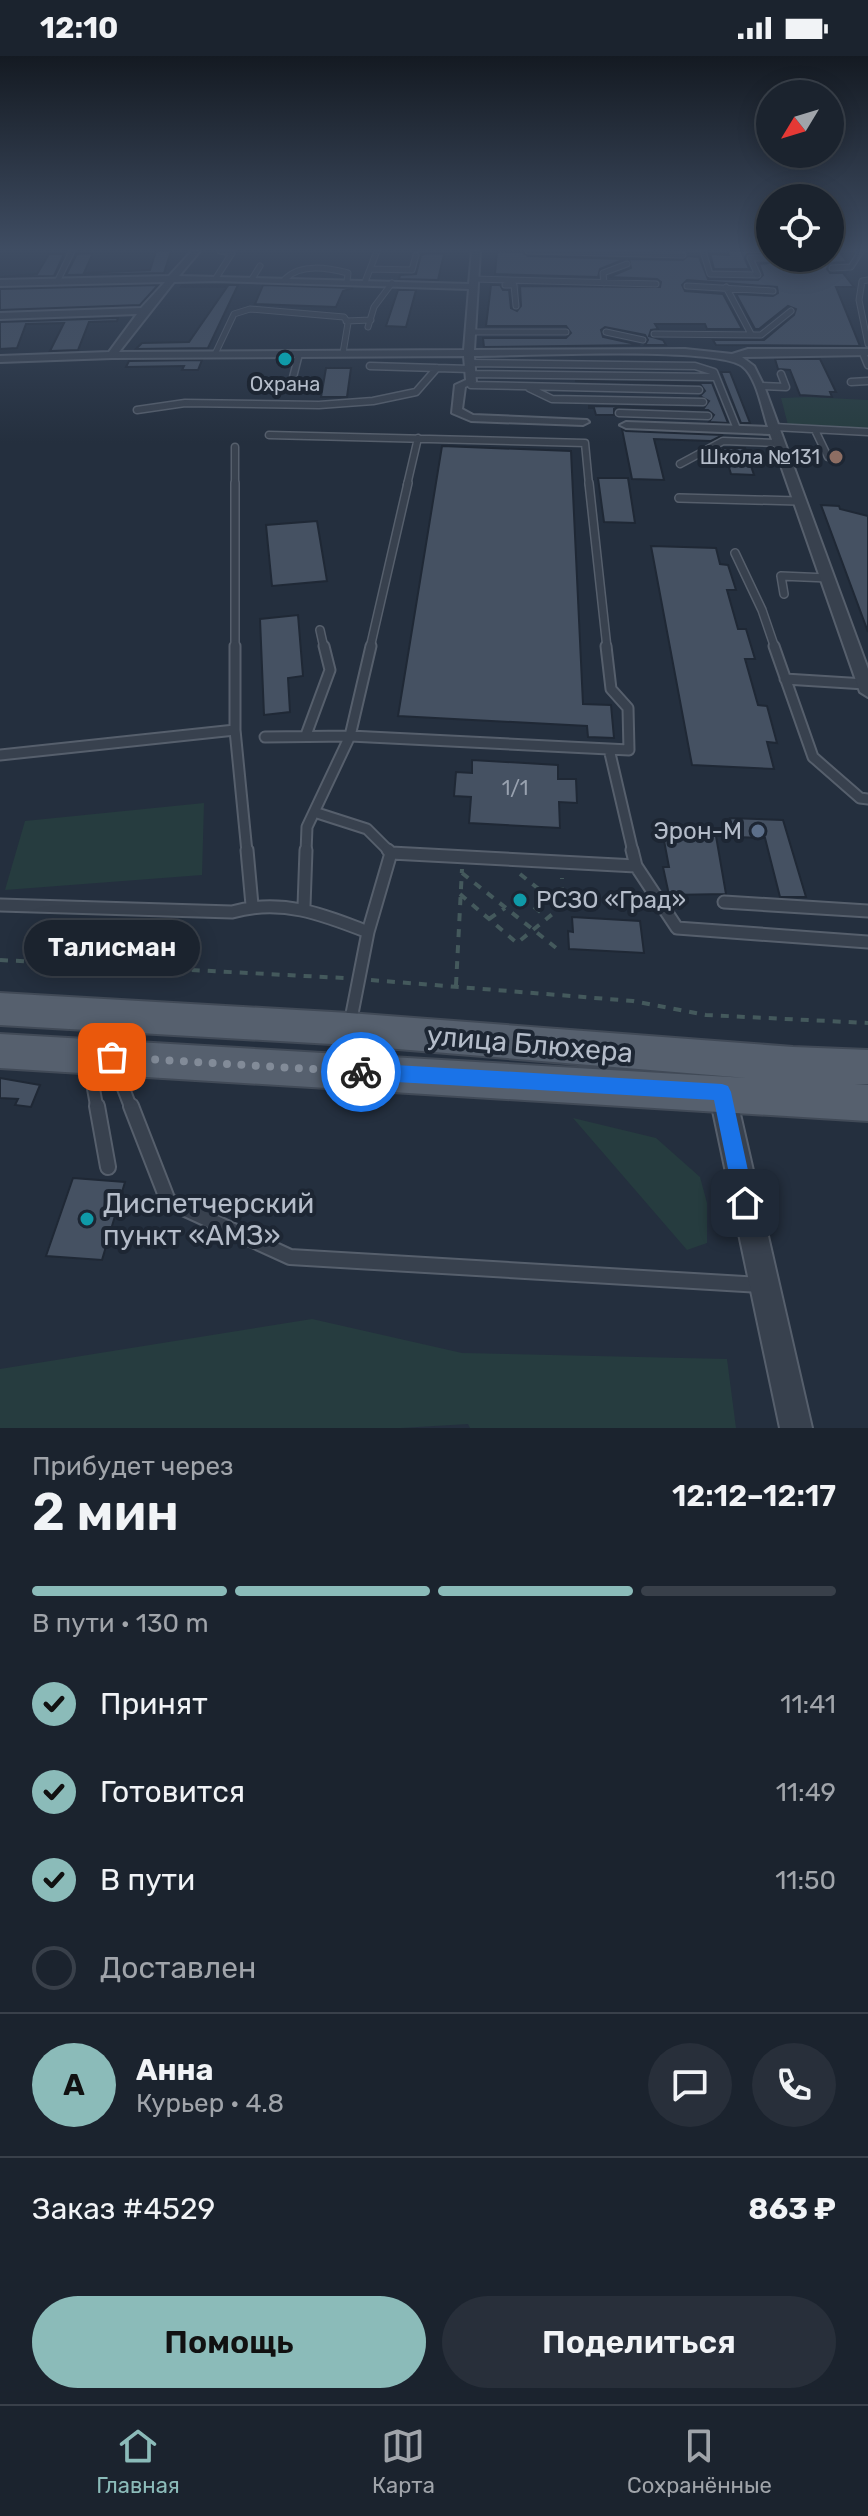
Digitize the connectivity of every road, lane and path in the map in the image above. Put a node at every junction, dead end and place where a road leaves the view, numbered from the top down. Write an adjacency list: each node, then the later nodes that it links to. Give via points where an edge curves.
1 (28, 315): 10 (street)
2 (141, 315): 26 (street)
3 (234, 315): 24 (lane)
4 (337, 315): 12 (lane)
5 (372, 315): 11 (lane)
6 (472, 315): 14 (street)
7 (741, 315): 19 (lane)
8 (786, 315): 19 (lane, via 761,335)
9 (861, 315): 21 (lane)
10 (0, 316)
11 (371, 320): 12 (lane); 13 (lane)
12 (346, 321): 23 (lane)
13 (368, 327)
14 (471, 332): 15 (lane); 32 (street)
15 (566, 332)
16 (606, 332): 20 (lane)
17 (654, 334): 18 (lane)
18 (735, 334): 19 (lane); 22 (lane)
19 (751, 334)
20 (643, 340)
21 (866, 349): 22 (street); 29 (lane)
22 (748, 352): 27 (street)
23 (343, 353): 25 (street); 32 (street)
24 (215, 354): 25 (street); 26 (street)
25 (299, 354): 39 (lane)
26 (112, 355): 28 (street)
27 (732, 357): 32 (street, via 648,350); 41 (street, via 750,366)
28 (0, 359)
29 (868, 365)
30 (370, 366): 31 (lane)
31 (437, 368): 32 (lane); 46 (lane, via 416,392 373,401 185,403)
32 (470, 368): 34 (lane); 36 (lane, via 695,366); 40 (lane, via 471,385); 49 (street, via 460,385 456,411 461,416)
33 (781, 374): 41 (lane, via 786,387)
34 (636, 376): 35 (lane); 42 (lane)
35 (695, 377): 36 (lane); 43 (lane)
36 (716, 377): 52 (lane)
37 (868, 381): 38 (lane)
38 (851, 382)
39 (291, 385)
40 (525, 386): 42 (lane); 44 (lane, via 552,399)
41 (759, 386): 55 (street)
42 (639, 389): 43 (lane); 44 (lane)
43 (699, 390): 45 (lane)
44 (642, 401): 45 (lane); 48 (lane)
45 (703, 402): 50 (lane)
46 (137, 410)
47 (619, 413): 48 (lane)
48 (646, 420): 50 (street); 51 (street)
49 (583, 422)
50 (710, 422): 52 (street)
51 (626, 425)
52 (737, 429): 55 (street)
53 (815, 430): 54 (lane); 55 (lane); 59 (lane)
54 (868, 432)
55 (776, 434): 60 (lane, via 723,441); 62 (street)
56 (269, 435): 57 (lane)
57 (418, 438): 71 (lane); 73 (lane, via 585,443 611,689 628,708 629,750)
58 (235, 447): 69 (lane)
59 (828, 457)
60 (680, 464)
61 (679, 498): 62 (lane)
62 (798, 501): 64 (street)
63 (735, 553): 67 (lane, via 762,610)
64 (828, 578): 65 (lane, via 781,576); 68 (street)
65 (784, 594)
66 (320, 630): 70 (lane, via 330,670)
67 (785, 679): 68 (lane); 75 (lane, via 813,757 860,798)
68 (867, 688)
69 (235, 730): 74 (lane); 86 (lane)
70 (306, 735): 71 (lane); 72 (lane)
71 (350, 736): 73 (lane); 76 (lane)
72 (265, 737)
73 (609, 749): 80 (lane)
74 (0, 755)
75 (868, 799)
76 (314, 812): 77 (lane, via 367,829); 87 (lane, via 307,827)
77 (391, 853): 78 (lane); 95 (lane)
78 (463, 856): 79 (lane); 82 (path)
79 (563, 863): 80 (lane); 89 (path)
80 (636, 866): 96 (lane, via 677,928)
81 (517, 872): 89 (path)
82 (462, 873): 83 (path); 90 (path)
83 (460, 894): 93 (path); 100 (path)
84 (724, 902): 91 (lane)
85 (0, 905): 86 (lane, via 232,912)
86 (252, 905): 87 (lane)
87 (304, 906): 95 (lane)
88 (534, 907): 92 (path)
89 (561, 907): 92 (path)
90 (505, 908): 93 (path); 94 (path)
91 (868, 911)
92 (548, 918): 94 (path)
93 (489, 919): 94 (path, via 517,943)
94 (533, 930): 97 (path)
95 (368, 932): 99 (lane)
96 (868, 942)
97 (560, 951)
98 (0, 960): 99 (path)
99 (358, 979): 100 (path); 103 (lane)
100 (456, 985): 102 (path, via 633,1001 706,1015)
101 (0, 1009): 103 (main road, улица Блюхера)
102 (868, 1023)
103 (349, 1029): 107 (main road, улица Блюхера)
104 (0, 1051): 105 (main road, улица Блюхера)
105 (99, 1057): 107 (main road, улица Блюхера); 109 (lane); 110 (lane, via 168,1201 290,1257)
106 (868, 1067): 107 (main road, улица Блюхера)
107 (718, 1075): 108 (main road, улица Блюхера); 110 (street)
108 (868, 1103)
109 (108, 1167)
110 (763, 1285): 111 (street)
111 (796, 1428)

